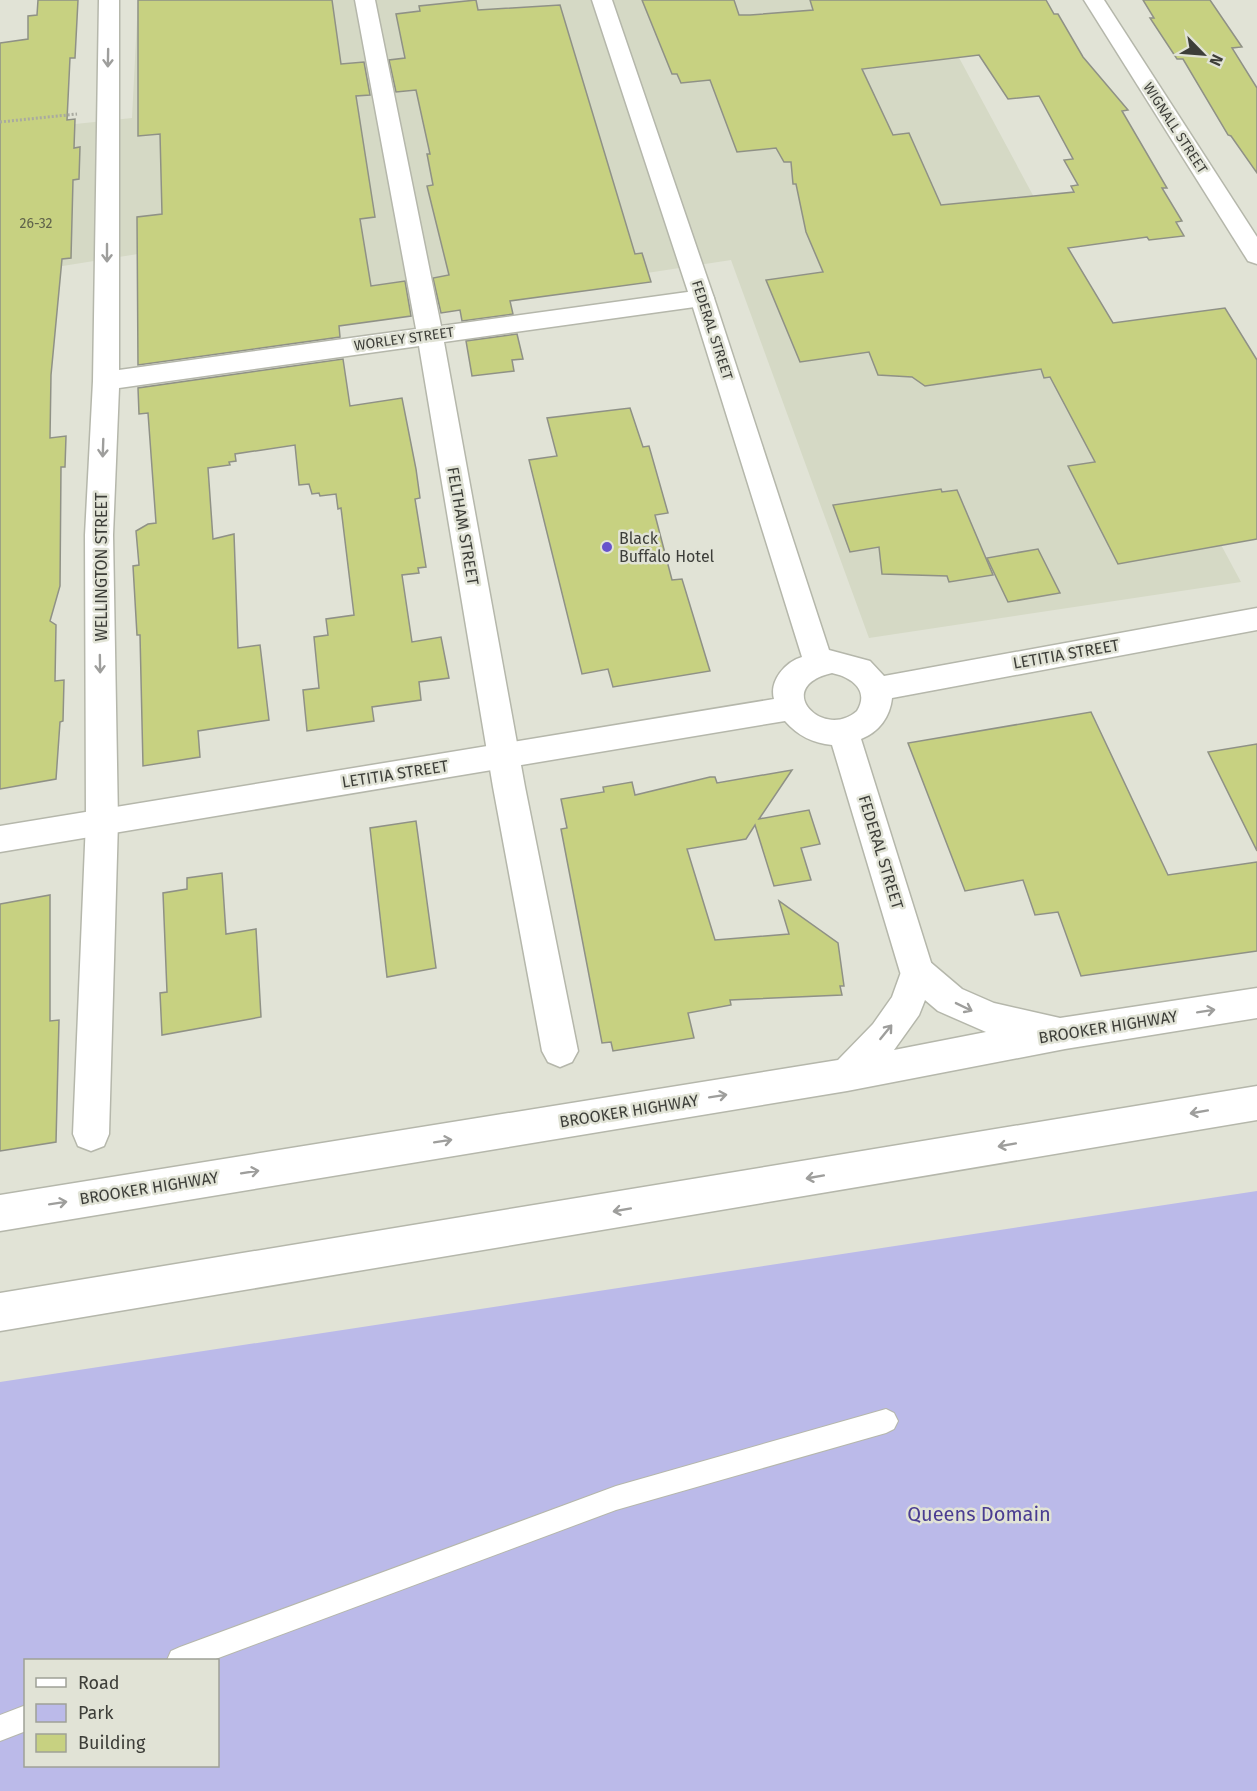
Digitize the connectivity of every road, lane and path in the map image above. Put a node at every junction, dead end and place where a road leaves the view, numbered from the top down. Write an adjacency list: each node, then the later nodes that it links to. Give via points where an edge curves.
1 (109, 0): 5 (main road, WELLINGTON STREET, one-way to 5)
2 (365, 0): 9 (main road, FELTHAM STREET)
3 (602, 0): 8 (main road, FEDERAL STREET)
4 (1094, 0): 7 (main road, WIGNALL STREET)
5 (107, 111): 6 (path); 10 (main road, WELLINGTON STREET, one-way to 10)
6 (0, 122)
7 (1257, 256)
8 (702, 298): 9 (main road, WORLEY STREET); 12 (main road, FEDERAL STREET)
9 (430, 336): 10 (main road, WORLEY STREET); 16 (main road, FELTHAM STREET)
10 (106, 381): 17 (main road, WELLINGTON STREET, one-way to 17, via 99,535)
11 (1257, 619): 13 (main road, LETITIA STREET)
12 (818, 662): 13 (main road, via 832,661 859,670); 14 (main road, via 802,669 791,680 787,694)
13 (876, 689): 15 (main road, via 878,703 872,717)
14 (790, 708): 15 (main road, via 811,728); 16 (main road, LETITIA STREET)
15 (844, 733): 19 (main road, FEDERAL STREET)
16 (504, 757): 17 (main road, LETITIA STREET); 22 (main road, FELTHAM STREET)
17 (102, 821): 18 (main road, LETITIA STREET); 25 (main road, WELLINGTON STREET)
18 (0, 839)
19 (917, 972): 21 (main road, one-way to 21, via 950,1000 990,1018); 23 (main road, one-way to 19, via 885,1035 907,1004)
20 (1257, 1003): 21 (main road, BROOKER HIGHWAY, one-way to 20)
21 (1065, 1033): 23 (main road, BROOKER HIGHWAY)
22 (560, 1052)
23 (847, 1075): 26 (main road, BROOKER HIGHWAY, one-way to 23)
24 (1257, 1103): 27 (main road, one-way to 27)
25 (91, 1134)
26 (0, 1213)
27 (0, 1312)
28 (886, 1421): 29 (lane, via 616,1498)
29 (183, 1659)
30 (24, 1719): 31 (lane)
31 (0, 1728)

